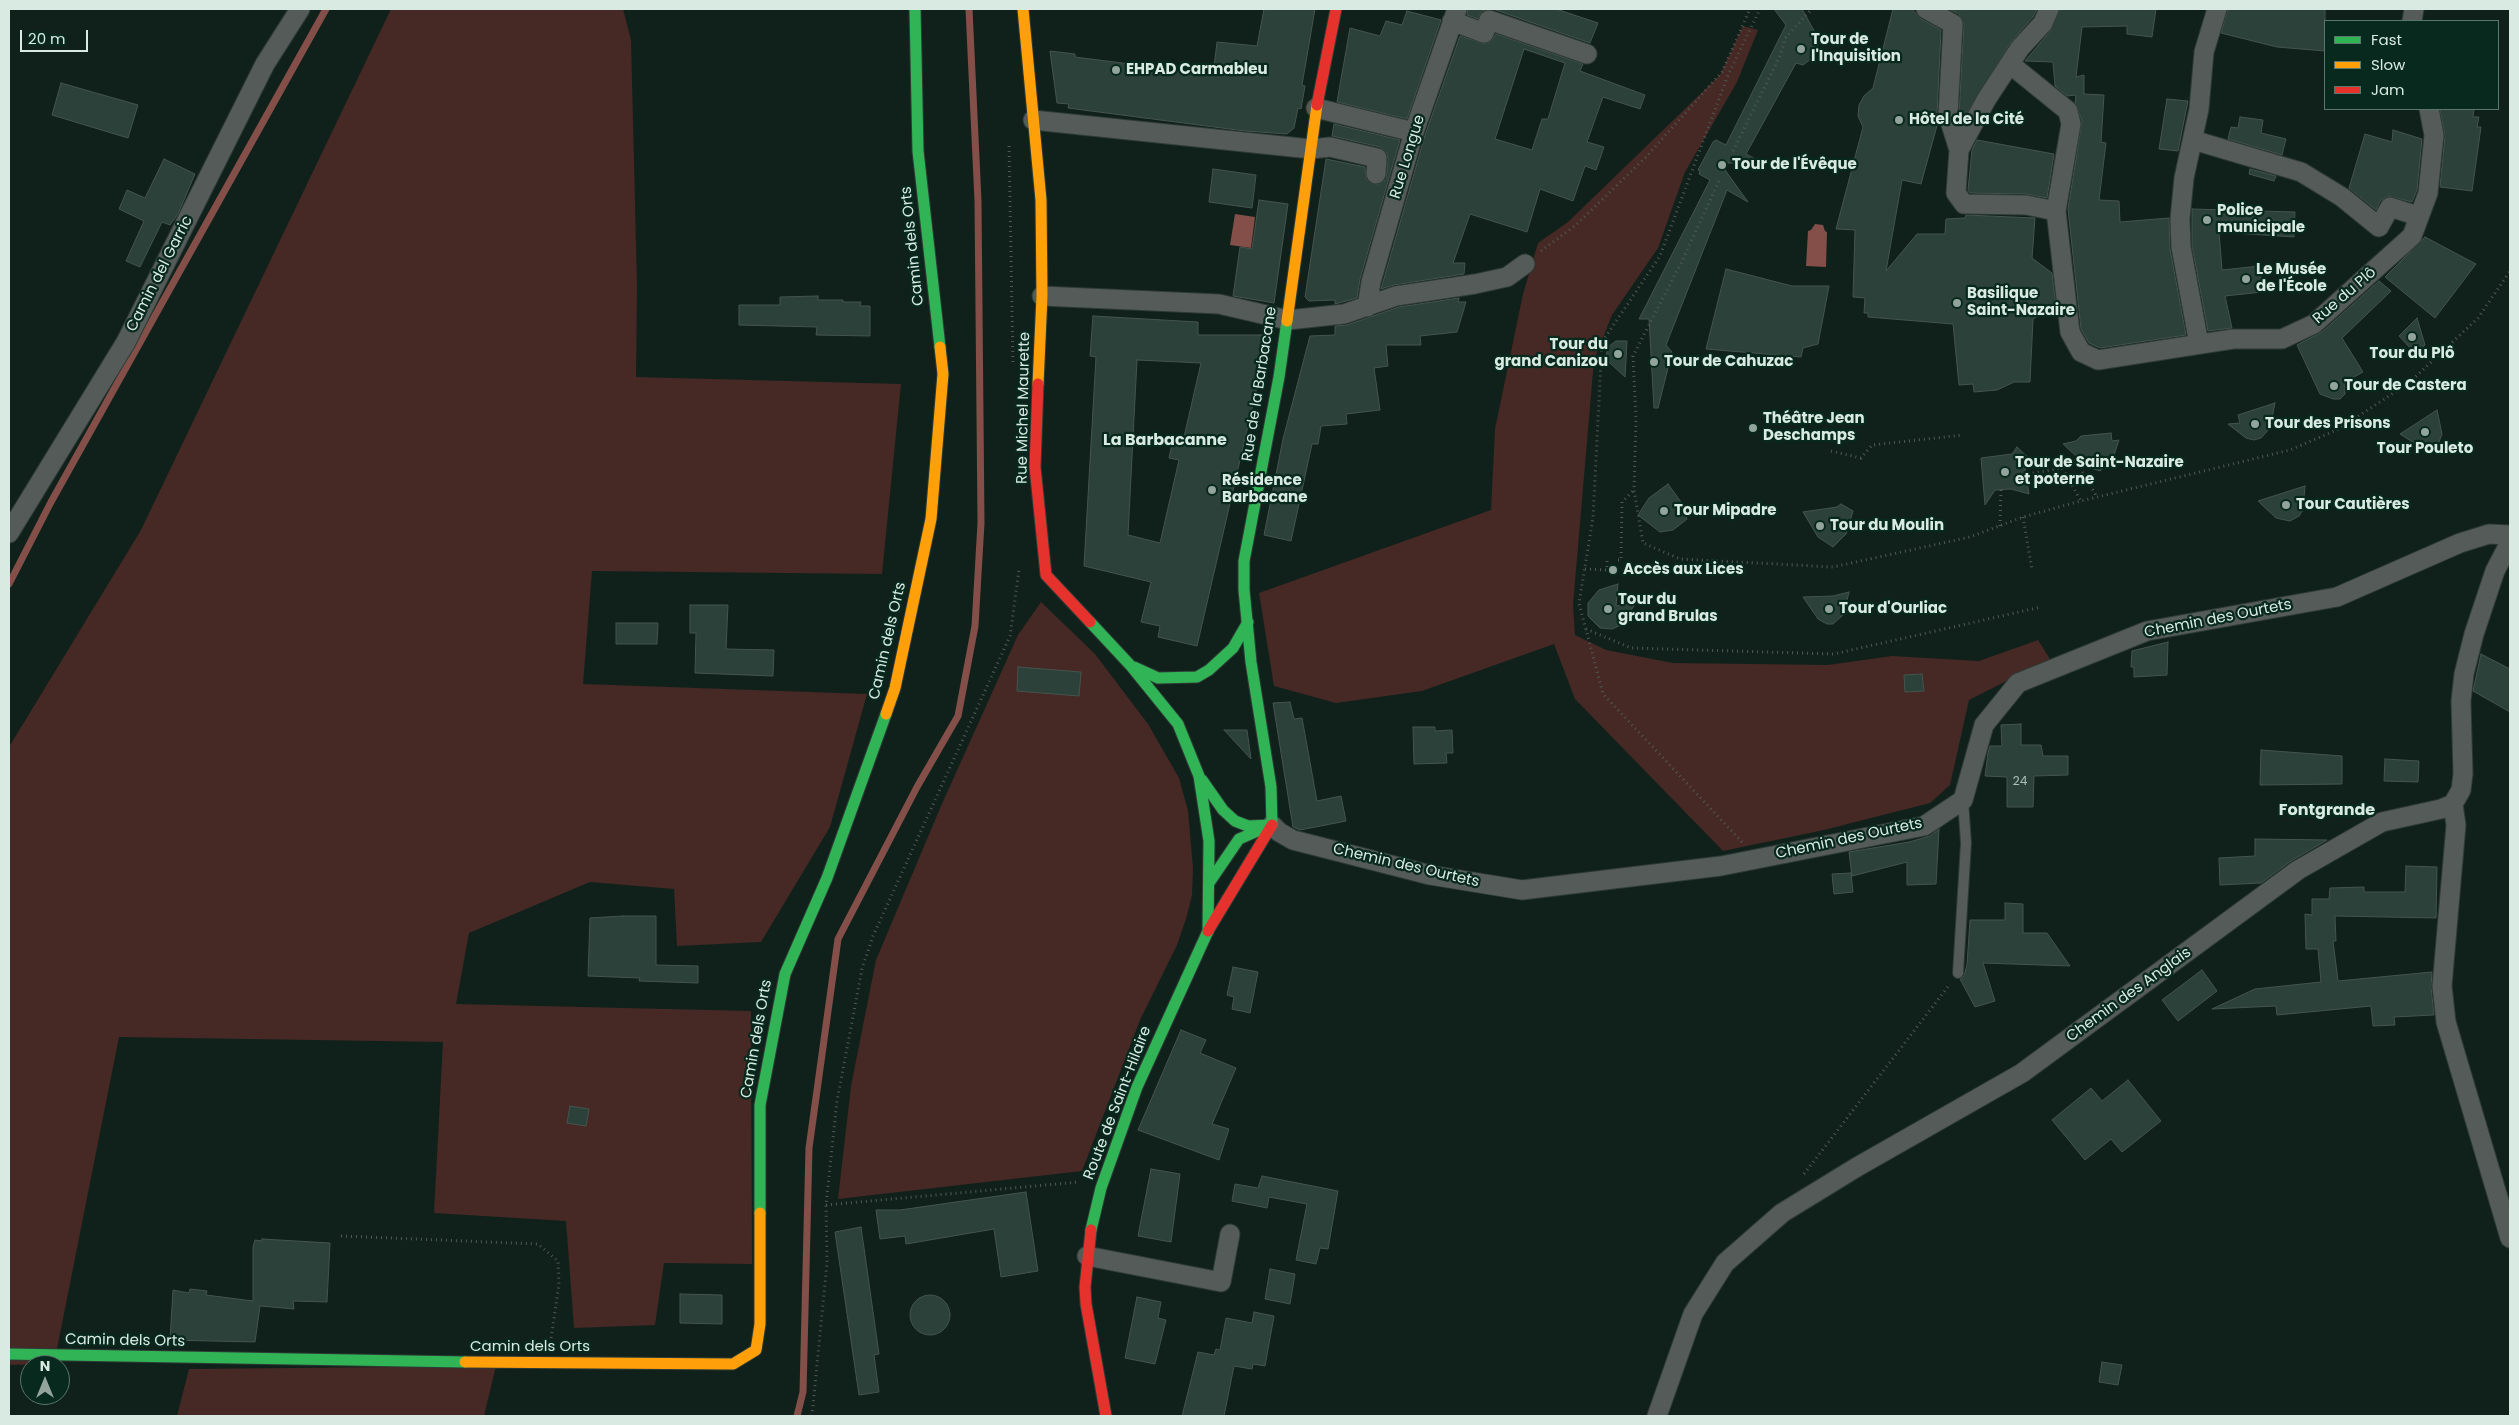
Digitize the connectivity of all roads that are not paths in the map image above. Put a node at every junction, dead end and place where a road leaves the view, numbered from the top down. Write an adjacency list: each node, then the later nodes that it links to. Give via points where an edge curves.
1 (300, 9): 26 (street, Camin del Garric, via 265,64 126,342)
2 (915, 9): 41 (main road, Camin dels Orts, via 918,151 943,374 931,520 895,688 827,878 785,974 760,1105 760,1324 756,1350 733,1364)
3 (1023, 9): 13 (main road, Rue Michel Maurette)
4 (1336, 9): 11 (main road, Rue de la Barbacane)
5 (1926, 9): 17 (street, via 1953,24 1948,115)
6 (2049, 9): 10 (street, via 2043,23)
7 (2217, 9): 15 (street, via 2204,52)
8 (1454, 15): 9 (street, via 1484,33 1489,20); 14 (street, Rue Longue)
9 (1587, 54)
10 (2010, 64): 17 (street); 19 (street, Rue du Plô, via 2068,111 2071,124)
11 (1316, 108): 14 (street); 16 (main road, Rue de la Barbacane)
12 (2428, 110): 20 (street, Rue du Plô, via 2434,135 2428,194)
13 (1033, 120): 16 (street); 22 (main road, Rue Michel Maurette, via 1041,200)
14 (1414, 132): 23 (street, Rue Longue, via 1371,282)
15 (2193, 140): 20 (street, via 2301,172 2342,197 2379,227 2390,207); 25 (street, via 2184,178 2180,219)
16 (1311, 149): 18 (street, via 1330,147 1377,158); 24 (main road, Rue de la Barbacane)
17 (1959, 150): 19 (street, via 1956,193 1964,204 2026,205)
18 (1376, 174)
19 (2056, 211): 25 (street, Rue du Plô, via 2068,324 2072,339 2081,352 2098,360)
20 (2418, 216): 25 (street, Rue du Plô, via 2412,236 2314,324 2282,339 2233,339)
21 (1525, 264): 23 (street, via 1507,277 1396,296)
22 (1042, 296): 24 (street, via 1219,304); 30 (main road, Rue Michel Maurette, via 1035,467 1046,575)
23 (1367, 307): 24 (street, via 1344,314)
24 (1288, 320): 29 (main road, Rue de la Barbacane, via 1244,562)
25 (2198, 344)
26 (9, 533)
27 (2510, 535): 32 (street, Chemin des Ourtets, via 2489,534 2460,544 2336,597 2147,631 2018,683 1984,725)
28 (2510, 542): 33 (street, via 2495,571 2464,674 2461,701 2463,774 2461,790)
29 (1248, 622): 30 (main road, via 1232,648 1210,670 1197,677 1158,678); 34 (main road, Rue de la Barbacane, via 1251,662 1271,787)
30 (1131, 666): 31 (main road, Rue Michel Maurette, via 1178,724)
31 (1199, 776): 34 (main road, via 1235,821 1248,826); 35 (main road, Rue Michel Maurette, via 1209,841)
32 (1962, 800): 34 (street, Chemin des Ourtets, via 1924,826 1721,866 1522,890 1430,875 1293,840); 37 (lane, via 1966,843)
33 (2453, 804): 39 (street, via 2456,825 2442,986 2446,1022); 43 (street, Chemin des Anglais, via 2441,810 2382,822 2298,870 2022,1073 1857,1167 1782,1214 1725,1263 1693,1314)
34 (1272, 825): 35 (main road, via 1238,840); 36 (main road, Route de Saint-Hilaire)
35 (1209, 883): 36 (main road, Rue Michel Maurette)
36 (1208, 932): 40 (main road, Route de Saint-Hilaire, via 1153,1051 1104,1180)
37 (1958, 973)
38 (1230, 1234): 40 (street, via 1221,1282)
39 (2510, 1238)
40 (1087, 1256): 42 (main road, Route de Saint-Hilaire, via 1086,1304)
41 (9, 1354)
42 (1106, 1416)
43 (1657, 1416)

